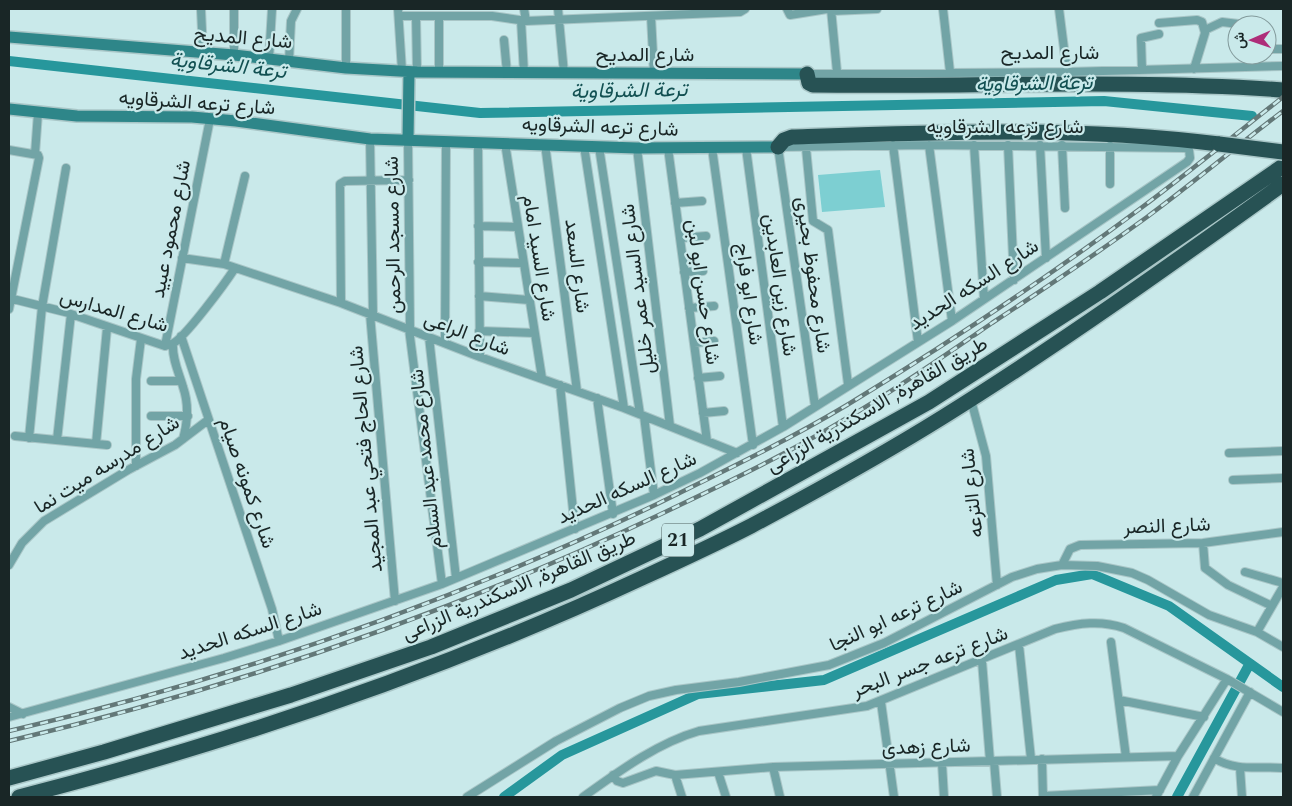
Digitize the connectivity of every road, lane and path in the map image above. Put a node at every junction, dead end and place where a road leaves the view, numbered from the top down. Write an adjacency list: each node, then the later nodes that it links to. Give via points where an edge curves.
1 (201, 9): 31 (street)
2 (234, 9): 32 (street)
3 (272, 9): 33 (street)
4 (297, 9): 34 (street, via 291,21)
5 (346, 9): 36 (street)
6 (524, 9): 24 (street)
7 (558, 9): 23 (street)
8 (597, 9): 22 (street)
9 (861, 9): 10 (street); 14 (street)
10 (877, 9)
11 (942, 9): 42 (street)
12 (1060, 9): 43 (street)
13 (742, 10): 21 (street)
14 (830, 10): 15 (street); 41 (street)
15 (788, 11)
16 (399, 12): 19 (street); 39 (street)
17 (491, 12): 20 (street); 24 (street)
18 (639, 12): 21 (street); 22 (street)
19 (416, 16): 20 (street); 39 (street)
20 (439, 16): 40 (street)
21 (651, 16): 47 (street)
22 (598, 18): 23 (street)
23 (560, 20): 24 (street); 46 (street)
24 (524, 21): 45 (street)
25 (1159, 23): 27 (street, via 1199,20)
26 (1227, 23): 27 (street)
27 (1205, 30): 37 (street)
28 (1159, 34): 38 (street, via 1142,38)
29 (9, 37): 31 (main road, شارع المديح)
30 (504, 40): 44 (street)
31 (202, 53): 32 (main road, شارع المديح)
32 (234, 56): 33 (main road, شارع المديح)
33 (269, 59): 34 (main road, شارع المديح)
34 (289, 61): 36 (main road, شارع المديح)
35 (1283, 66): 37 (street, شارع المديح)
36 (346, 68): 39 (main road, شارع المديح)
37 (1194, 69): 38 (street, شارع المديح)
38 (1142, 70): 43 (street, شارع المديح)
39 (410, 72): 40 (main road, شارع المديح); 53 (main road)
40 (439, 72): 44 (main road, شارع المديح)
41 (837, 72): 42 (street, شارع المديح); 48 (street, شارع المديح)
42 (950, 72): 43 (street, شارع المديح)
43 (1067, 72)
44 (506, 73): 45 (main road, شارع المديح)
45 (524, 73): 46 (main road, شارع المديح)
46 (564, 73): 47 (main road, شارع المديح)
47 (654, 74): 48 (main road, شارع المديح)
48 (807, 74): 49 (highway, via 812,85 1229,86)
49 (1283, 90)
50 (9, 109): 51 (main road, شارع ترعه الشرقاويه)
51 (38, 113): 52 (main road, شارع ترعه الشرقاويه); 77 (street)
52 (210, 118): 54 (main road, شارع ترعه الشرقاويه); 92 (street, شارع محمود عبيد)
53 (409, 135): 54 (main road, شارع ترعه الشرقاويه); 55 (main road, شارع ترعه الشرقاويه); 82 (street, شارع مسجد الرحمن)
54 (370, 139): 81 (street, شارع الحاج فتحي عبد المجيد)
55 (446, 142): 56 (main road, شارع ترعه الشرقاويه); 122 (street)
56 (478, 143): 57 (main road, شارع ترعه الشرقاويه); 88 (street)
57 (505, 143): 58 (main road, شارع ترعه الشرقاويه); 89 (street, شارع السيد امام)
58 (545, 144): 65 (main road, شارع ترعه الشرقاويه); 133 (street, شارع السعد)
59 (929, 144): 60 (street, شارع ترعه الشرقاويه); 61 (street, شارع ترعه الشرقاويه); 112 (street)
60 (893, 145): 73 (street, شارع ترعه الشرقاويه); 121 (street)
61 (974, 145): 62 (street, شارع ترعه الشرقاويه); 103 (street)
62 (1008, 145): 63 (street, شارع ترعه الشرقاويه); 100 (street)
63 (1040, 145): 64 (street, شارع ترعه الشرقاويه); 93 (street)
64 (1062, 145): 67 (street, شارع ترعه الشرقاويه); 87 (street)
65 (584, 146): 66 (main road, شارع ترعه الشرقاويه); 137 (street)
66 (599, 146): 69 (main road, شارع ترعه الشرقاويه); 140 (street)
67 (1110, 146): 76 (street, شارع ترعه الشرقاويه, via 1185,148); 83 (street)
68 (778, 147): 72 (main road, شارع ترعه الشرقاويه); 73 (street, شارع ترعه الشرقاويه); 75 (highway, bridge, via 792,136 1066,131 1136,134); 136 (street, شارع محفوظ بحيرى)
69 (637, 148): 70 (main road, شارع ترعه الشرقاويه); 144 (street, شارع السيد عمر خليل)
70 (668, 148): 71 (main road, شارع ترعه الشرقاويه); 86 (street, شارع حسن ابو لبن)
71 (712, 148): 72 (main road, شارع ترعه الشرقاويه); 153 (street, شارع ابو فراج)
72 (746, 148): 145 (street, شارع زين العابدين)
73 (806, 148): 131 (street, via 813,221 828,230)
74 (9, 150): 77 (street)
75 (1283, 152)
76 (1189, 153): 93 (street, شارع السكه الحديد, via 1187,162)
77 (37, 155): 102 (street)
78 (1283, 166): 204 (highway, طريق القاهرة, الاسكندرية الزراعى / 21, via 1100,292 929,402 700,529 571,590 431,647 291,695)
79 (66, 168): 107 (street)
80 (245, 176): 96 (street)
81 (370, 180): 82 (street); 105 (street, via 345,181 340,187); 111 (street, شارع الحاج فتحي عبد المجيد)
82 (409, 180): 114 (street, شارع مسجد الرحمن)
83 (1110, 184)
84 (1283, 184): 135 (highway, طريق القاهرة, الاسكندرية الزراعى / 21, via 1146,283)
85 (702, 201): 86 (street)
86 (675, 203): 91 (street, شارع حسن ابو لبن)
87 (1065, 208)
88 (478, 226): 89 (street); 94 (street)
89 (517, 227): 95 (street, شارع السيد امام)
90 (706, 236): 91 (street)
91 (680, 238): 99 (street, شارع حسن ابو لبن)
92 (182, 258): 96 (street, شارع الراعى); 124 (street, شارع محمود عبيد)
93 (1046, 258): 100 (street, شارع السكه الحديد)
94 (478, 262): 95 (street); 101 (street)
95 (523, 262): 104 (street, شارع السيد امام)
96 (224, 264): 97 (street, شارع الراعى)
97 (234, 268): 105 (street, شارع الراعى); 117 (street, شارع المدارس, via 211,302)
98 (703, 271): 99 (street)
99 (684, 272): 109 (street, شارع حسن ابو لبن)
100 (1014, 280): 103 (street, شارع السكه الحديد)
101 (479, 296): 104 (street); 115 (street)
102 (9, 298): 107 (street, شارع المدارس); 108 (street)
103 (984, 299): 112 (street, شارع السكه الحديد)
104 (529, 300): 116 (street, شارع السيد امام)
105 (341, 302): 111 (street, شارع الراعى)
106 (714, 306): 109 (street)
107 (42, 307): 110 (street, شارع المدارس); 147 (street)
108 (9, 308)
109 (689, 308): 123 (street, شارع حسن ابو لبن)
110 (71, 314): 113 (street, شارع المدارس); 149 (street)
111 (371, 314): 114 (street, شارع الراعى); 173 (street, شارع الحاج فتحي عبد المجيد)
112 (952, 321): 121 (street, شارع السكه الحديد)
113 (107, 328): 119 (street, شارع المدارس); 151 (street)
114 (410, 329): 118 (street, شارع الراعى); 170 (street, شارع مسجد الرحمن)
115 (479, 331): 116 (street); 125 (street)
116 (534, 333): 127 (street, شارع السيد امام)
117 (181, 336): 124 (street, شارع المدارس); 143 (street, شارع كمونه صيام)
118 (428, 337): 122 (street, شارع الراعى); 168 (street, شارع محمد عبد السلام)
119 (141, 339): 124 (street, شارع المدارس); 157 (street, via 136,379)
120 (714, 341): 123 (street)
121 (918, 342): 131 (street, شارع السكه الحديد)
122 (444, 343): 125 (street, شارع الراعى)
123 (694, 343): 128 (street, شارع حسن ابو لبن)
124 (169, 345): 130 (street)
125 (480, 358): 127 (street, شارع الراعى)
126 (720, 376): 128 (street)
127 (542, 378): 132 (street, شارع الراعى)
128 (698, 378): 139 (street, شارع حسن ابو لبن)
129 (151, 381): 130 (street)
130 (181, 381): 142 (street)
131 (848, 384): 136 (street, شارع السكه الحديد)
132 (560, 385): 133 (street, شارع الراعى); 162 (street)
133 (577, 391): 134 (street, شارع الراعى)
134 (597, 398): 137 (street, شارع الراعى); 161 (street)
135 (971, 400): 171 (street, شارع الترعه, via 986,456); 208 (highway, طريق القاهرة, الاسكندرية الزراعى / 21, via 751,526 580,607 429,669 298,716 112,773)
136 (815, 406): 145 (street, شارع السكه الحديد)
137 (624, 408): 140 (street, شارع الراعى)
138 (724, 411): 139 (street)
139 (703, 414): 150 (street, شارع حسن ابو لبن)
140 (642, 415): 144 (street, شارع الراعى); 160 (street)
141 (151, 416): 142 (street)
142 (188, 416): 148 (street)
143 (208, 420): 148 (street, شارع مدرسه ميت نما); 176 (street, شارع كمونه صيام, via 272,610)
144 (670, 426): 150 (street, شارع الراعى)
145 (782, 427): 153 (street, شارع السكه الحديد)
146 (15, 436): 147 (street)
147 (29, 438): 149 (street)
148 (183, 439): 157 (street, شارع مدرسه ميت نما)
149 (57, 440): 151 (street)
150 (707, 441): 155 (street, شارع الراعى)
151 (96, 444): 152 (street)
152 (107, 445)
153 (753, 445): 155 (street, شارع السكه الحديد)
154 (1283, 451): 156 (street)
155 (737, 453): 160 (street, شارع السكه الحديد)
156 (1229, 453)
157 (136, 466): 165 (street, شارع مدرسه ميت نما, via 44,521)
158 (1283, 478): 159 (street)
159 (1233, 480)
160 (654, 495): 161 (street, شارع السكه الحديد)
161 (613, 514): 162 (street, شارع السكه الحديد)
162 (575, 529): 168 (street, شارع السكه الحديد)
163 (1283, 532): 164 (street, شارع النصر)
164 (1203, 543): 166 (street, شارع النصر, via 1080,545 1070,549); 174 (street, via 1205,568 1228,585)
165 (10, 560)
166 (1062, 565): 171 (street, شارع ترعه ابو النجا, via 1037,569); 175 (street, شارع ترعه ابو النجا, via 1097,566 1132,573 1208,615)
167 (1245, 572): 169 (street)
168 (456, 578): 170 (street, شارع السكه الحديد)
169 (1283, 583)
170 (442, 584): 173 (street, شارع السكه الحديد)
171 (997, 585): 209 (street, شارع ترعه ابو النجا, via 919,627 829,665 649,696 556,741)
172 (1283, 587): 174 (street)
173 (394, 601): 176 (street, شارع السكه الحديد)
174 (1272, 606): 175 (street)
175 (1257, 632): 179 (street, شارع ترعه ابو النجا)
176 (279, 641): 187 (street, شارع السكه الحديد)
177 (1111, 642): 183 (street)
178 (1019, 645): 180 (street, شارع ترعه جسر البحر); 181 (street, شارع ترعه جسر البحر, via 1068,626 1099,622 1112,624); 193 (street)
179 (1283, 647)
180 (982, 661): 184 (street, شارع ترعه جسر البحر); 195 (street)
181 (1227, 679): 182 (street, شارع ترعه جسر البحر); 189 (street)
182 (1250, 692): 186 (street, شارع ترعه جسر البحر); 192 (street)
183 (1119, 700): 189 (street); 191 (street)
184 (881, 702): 197 (street); 202 (street, شارع ترعه جسر البحر, via 837,712 683,735)
185 (9, 707): 187 (street)
186 (1283, 712)
187 (23, 714): 188 (street, شارع السكه الحديد)
188 (9, 717)
189 (1204, 717): 190 (street)
190 (1178, 756): 191 (street, شارع زهدى); 205 (street)
191 (1126, 757): 194 (street, شارع زهدى)
192 (1214, 758): 199 (street); 207 (street)
193 (1031, 759): 194 (street, شارع زهدى); 195 (street, شارع زهدى)
194 (1042, 759): 206 (street)
195 (992, 761): 196 (street, شارع زهدى); 216 (street)
196 (942, 763): 197 (street, شارع زهدى); 215 (street)
197 (891, 764): 198 (street, شارع زهدى); 214 (street)
198 (773, 767): 201 (street, شارع زهدى); 213 (street)
199 (1240, 768): 200 (street); 217 (street)
200 (1283, 768)
201 (718, 772): 203 (street, شارع زهدى); 212 (street)
202 (614, 775): 203 (street, شارع زهدى, via 617,782 622,783 656,771); 210 (street, شارع ترعه جسر البحر)
203 (675, 775): 211 (street)
204 (9, 778)
205 (1158, 794): 206 (street)
206 (1043, 796)
207 (1194, 796)
208 (19, 797)
209 (467, 797)
210 (582, 797)
211 (682, 797)
212 (726, 797)
213 (780, 797)
214 (894, 797)
215 (944, 797)
216 (997, 797)
217 (1242, 797)

